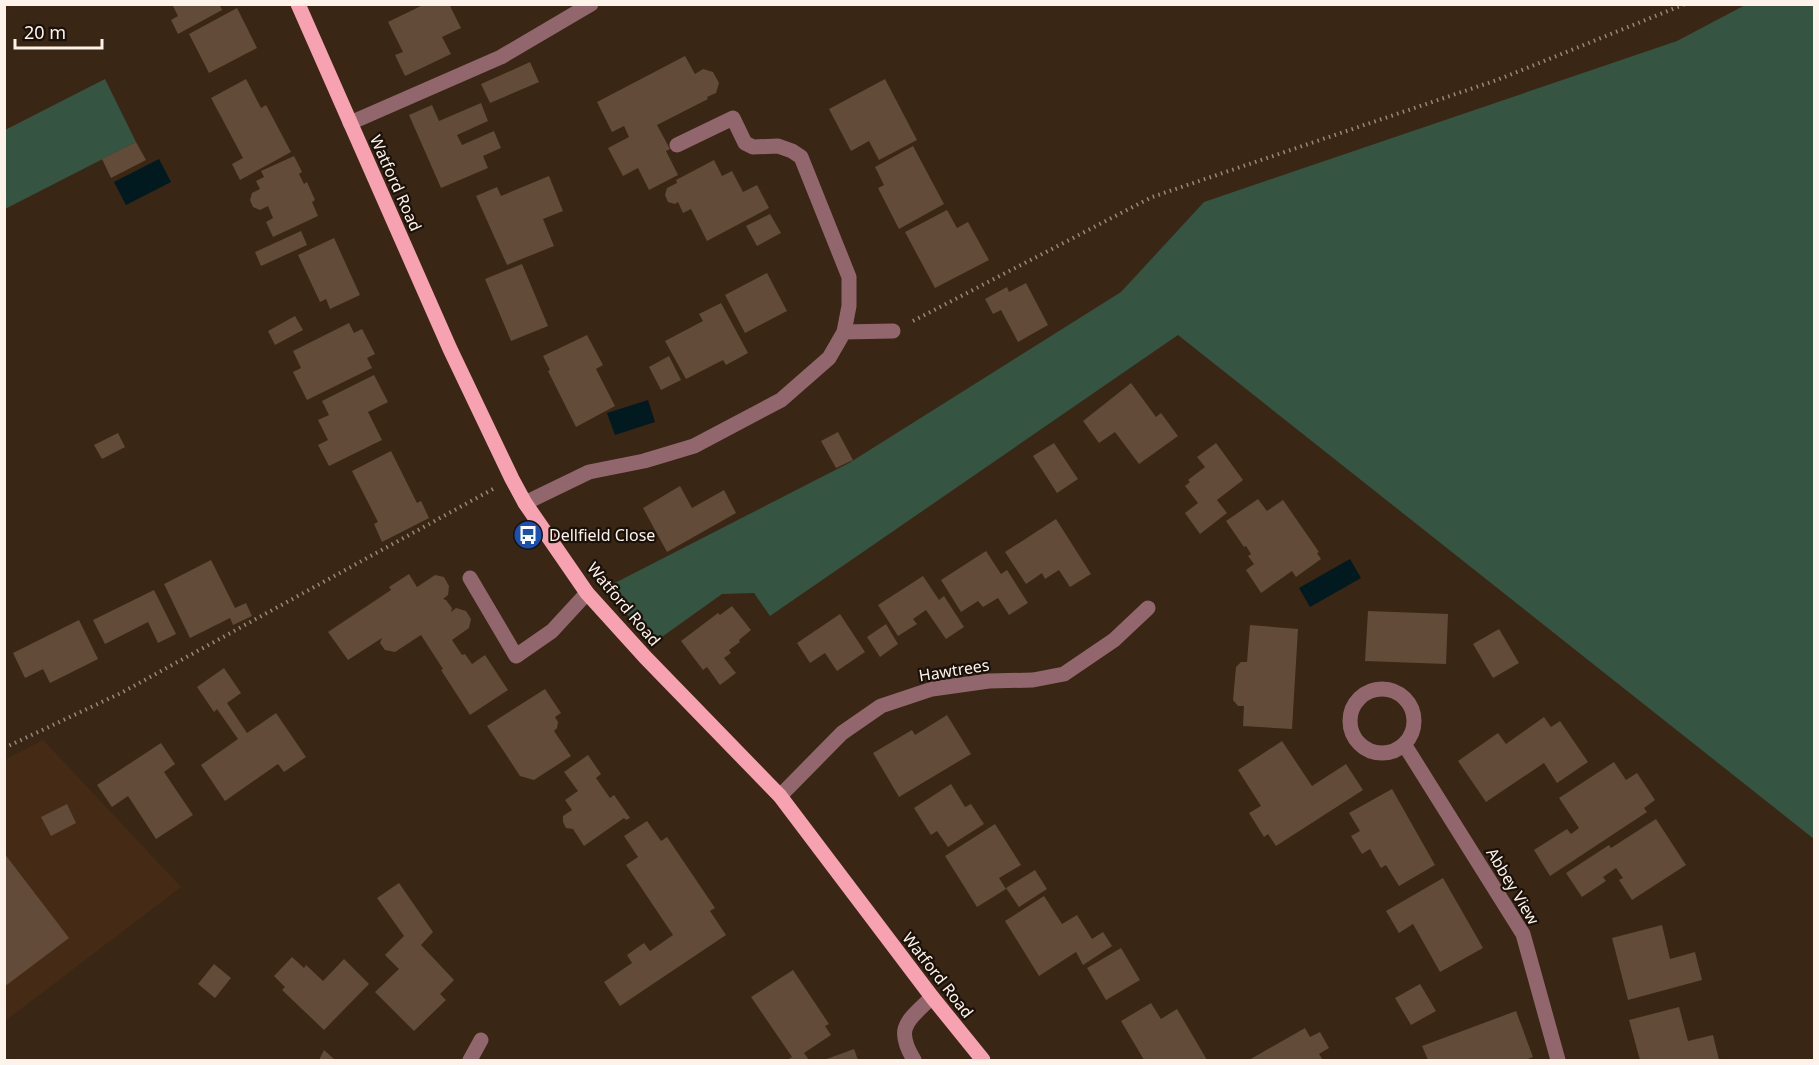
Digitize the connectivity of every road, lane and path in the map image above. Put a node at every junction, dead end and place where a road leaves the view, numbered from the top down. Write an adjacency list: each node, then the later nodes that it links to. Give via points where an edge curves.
1 (298, 4): 4 (main road, Watford Road)
2 (591, 4): 4 (street, via 501,57)
3 (1685, 4): 6 (path, via 1497,80 1152,197)
4 (350, 123): 8 (main road, Watford Road)
5 (677, 145): 7 (street, via 733,118 744,143 753,147 778,146 801,157 849,277)
6 (893, 331): 7 (street)
7 (844, 332): 9 (street, via 829,358 781,400 725,430 694,446 589,472)
8 (512, 479): 9 (main road, Watford Road); 14 (path, via 121,693)
9 (525, 502): 11 (main road, Watford Road)
10 (470, 578): 11 (street, via 516,656 552,631)
11 (587, 593): 15 (main road, Watford Road)
12 (1148, 608): 15 (street, Hawtrees, via 1114,640 1064,674 932,689 881,706 842,733)
13 (1404, 744): 13 (street, via 1391,752 1374,752 1360,744 1351,730 1350,714 1366,692 1380,688 1405,698 1414,715 1414,728); 21 (street, Abbey View, via 1522,934)
14 (4, 748)
15 (780, 796): 16 (main road, Watford Road)
16 (932, 997): 19 (street, via 908,1021 904,1031); 20 (main road, Watford Road)
17 (481, 1040): 18 (street)
18 (470, 1060)
19 (914, 1060)
20 (983, 1060)
21 (1558, 1060)

